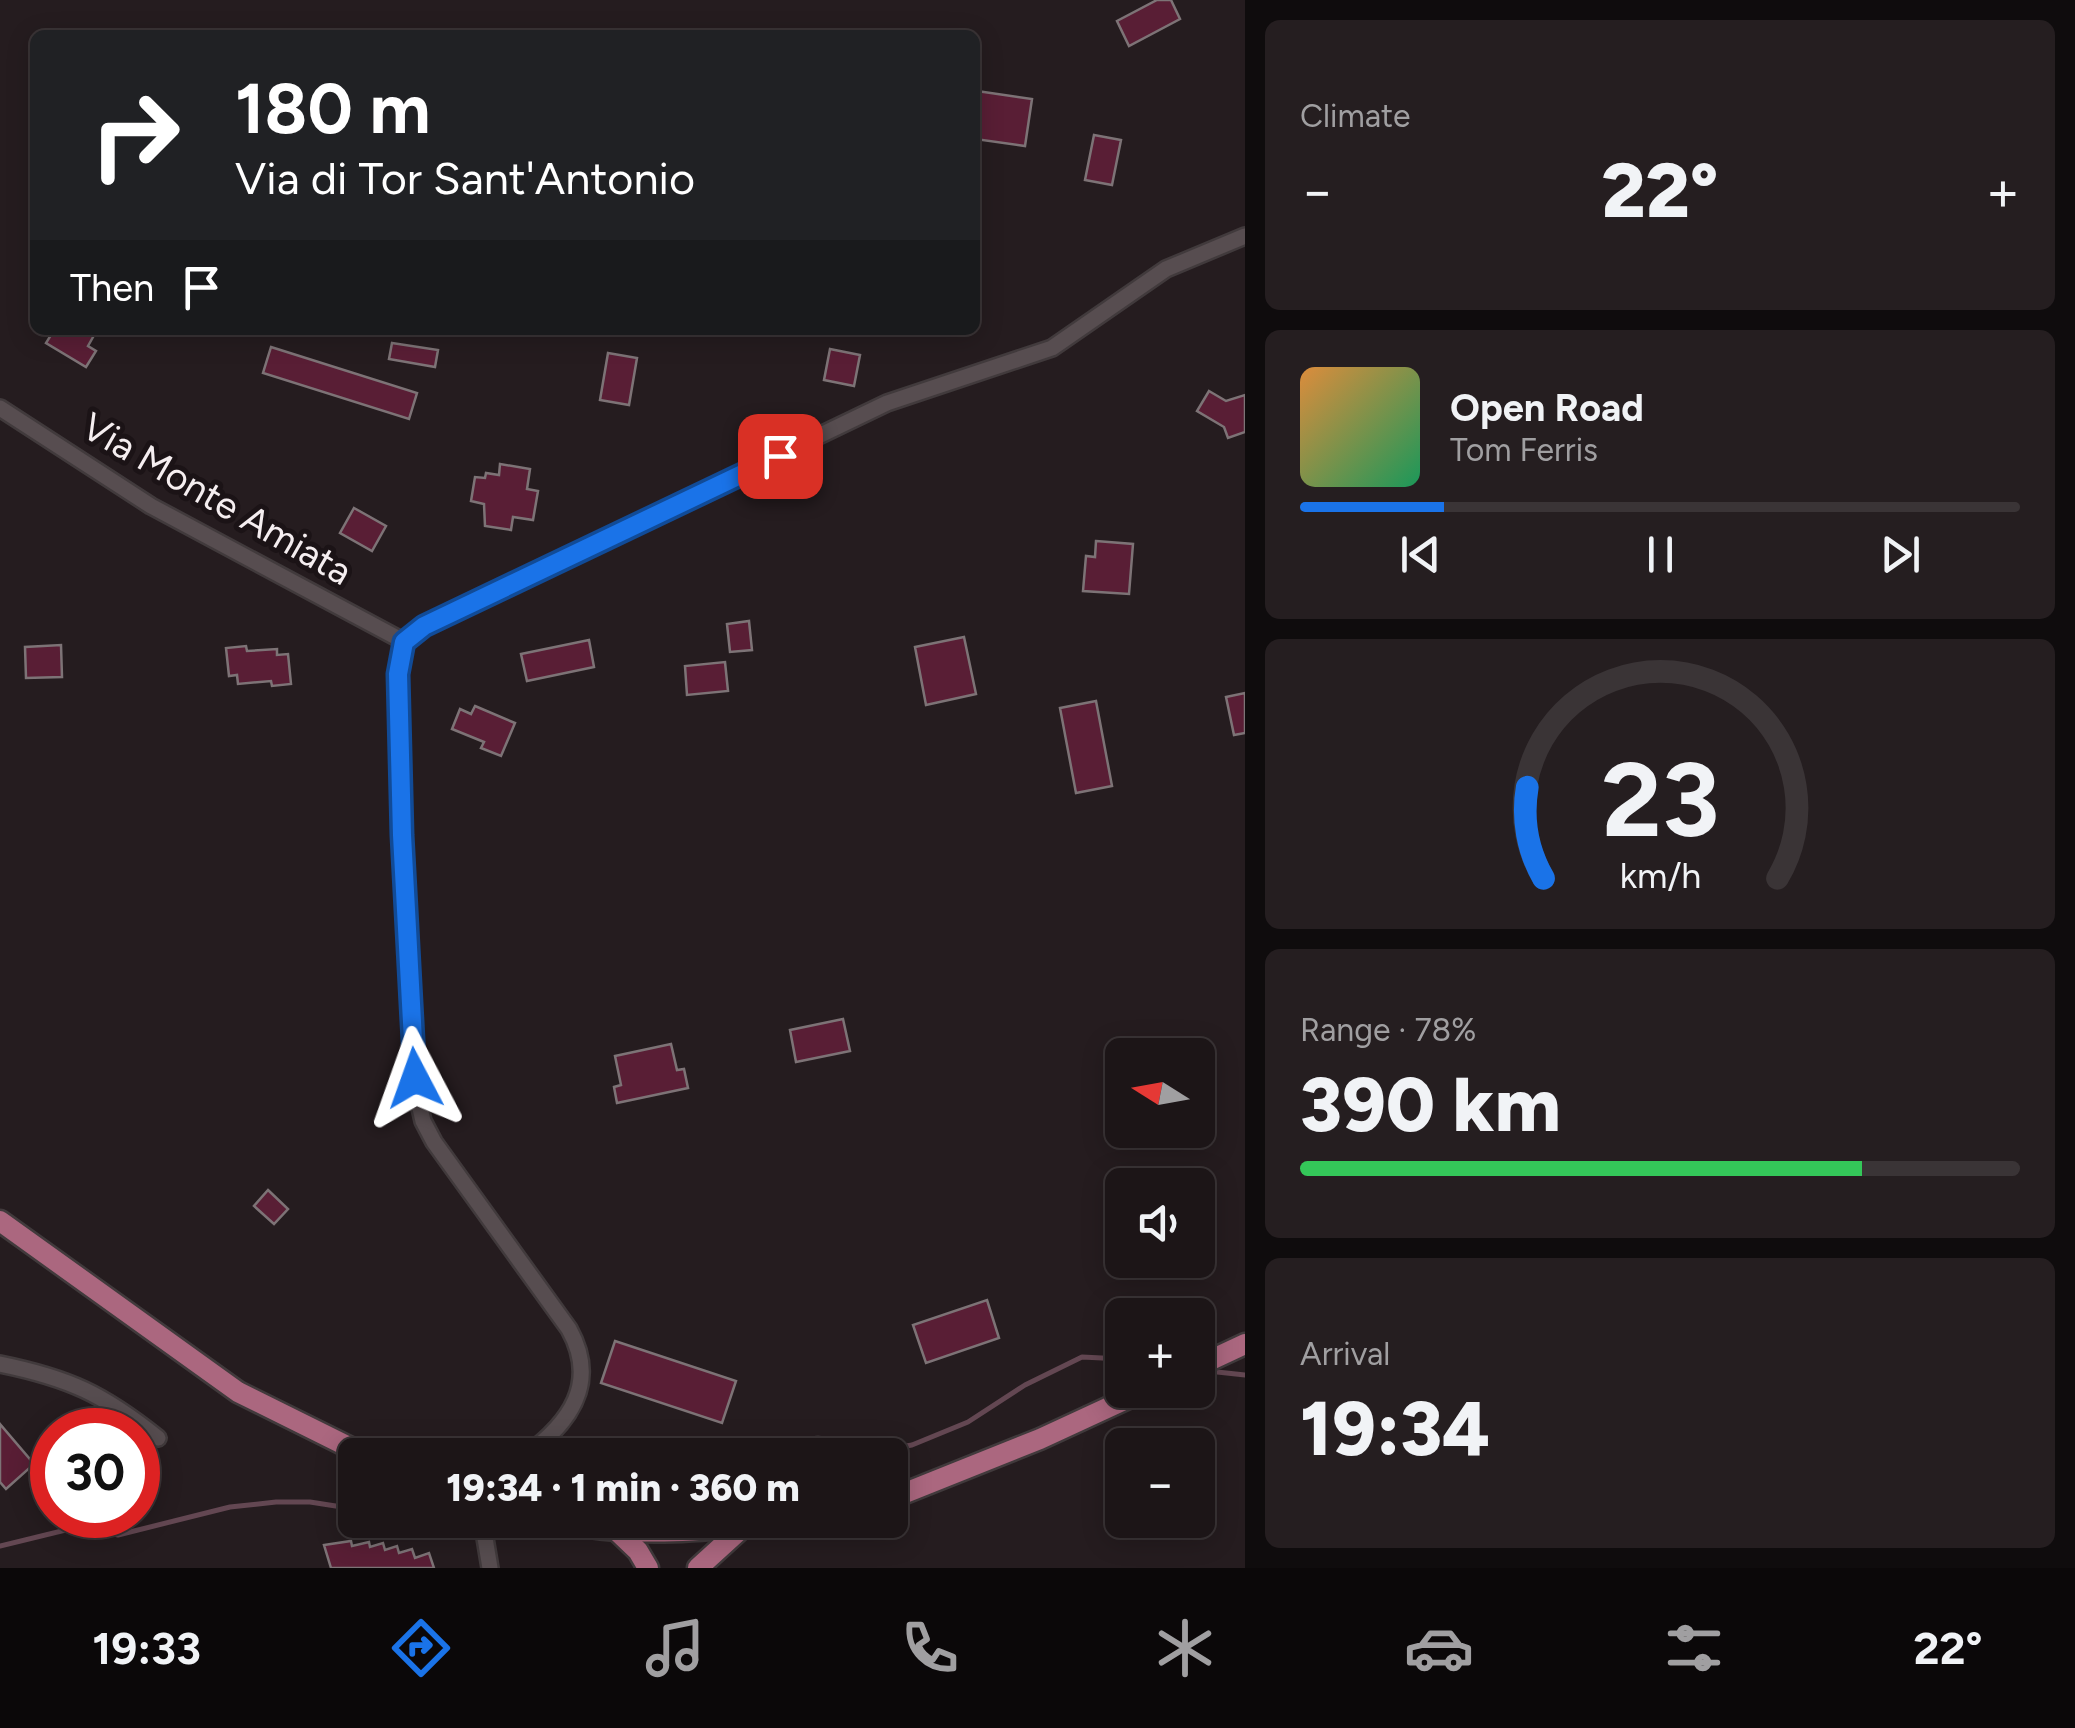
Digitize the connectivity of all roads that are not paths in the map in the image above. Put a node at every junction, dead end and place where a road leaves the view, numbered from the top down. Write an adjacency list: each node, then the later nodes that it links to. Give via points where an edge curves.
1 (1245, 236): 3 (street, via 1166,269 1052,348 887,403 439,618)
2 (0, 408): 3 (street, Via Monte Amiata, via 150,506)
3 (404, 642): 8 (street, via 398,674 402,835 420,1108 434,1142 569,1329 580,1358 578,1394 566,1420)
4 (0, 1222): 9 (main road, via 238,1392)
5 (0, 1364): 7 (street, via 48,1374)
6 (1105, 1407): 10 (main road)
7 (120, 1408)
8 (545, 1438)
9 (338, 1442)
10 (908, 1490)
11 (485, 1538): 14 (street)
12 (624, 1538): 15 (main road)
13 (731, 1538): 16 (main road)
14 (490, 1568)
15 (648, 1568)
16 (698, 1568)

